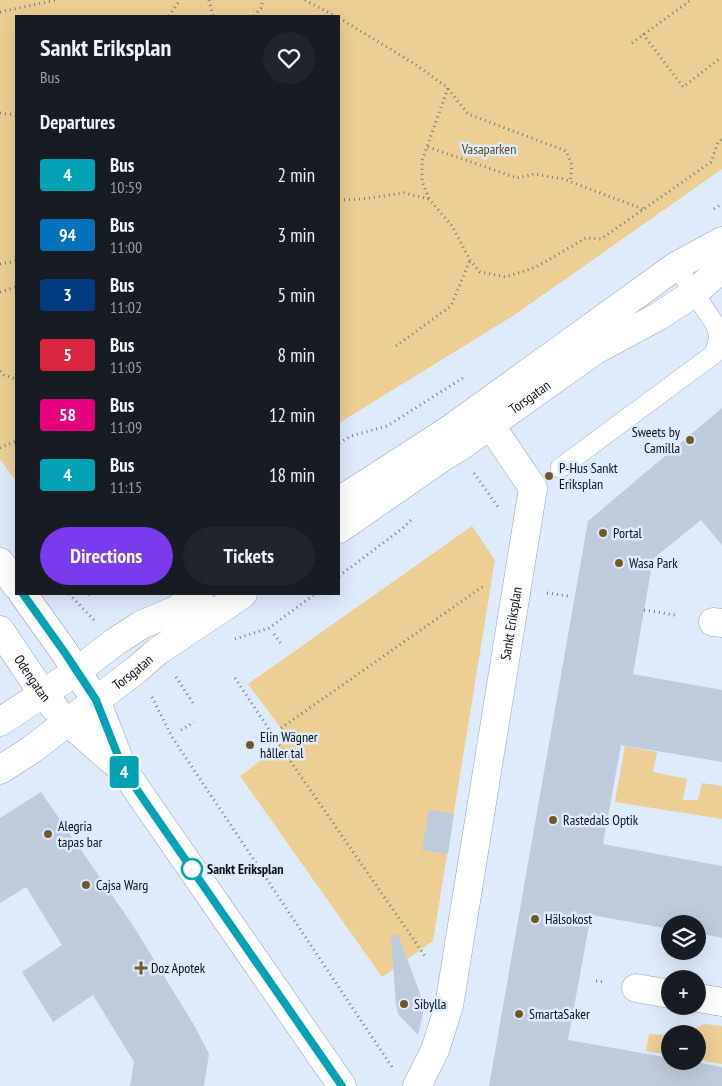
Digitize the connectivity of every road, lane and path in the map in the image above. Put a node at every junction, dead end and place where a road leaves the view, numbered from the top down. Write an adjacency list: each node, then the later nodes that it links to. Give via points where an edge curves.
1 (56, 0): 7 (path)
2 (180, 0): 9 (path)
3 (209, 0): 10 (path)
4 (263, 0): 11 (path)
5 (305, 0): 12 (path)
6 (691, 0): 14 (path)
7 (48, 1): 8 (path)
8 (0, 12)
9 (170, 15)
10 (213, 15)
11 (255, 15)
12 (333, 15)
13 (340, 19): 17 (path)
14 (643, 34): 15 (path); 16 (path, via 683,87)
15 (632, 44)
16 (719, 59)
17 (448, 88): 21 (path); 22 (path, via 468,114 566,151 572,165)
18 (0, 113): 19 (path)
19 (15, 115)
20 (722, 139): 25 (path, via 711,162)
21 (428, 147): 22 (path, via 517,178 534,174); 23 (path, via 422,161 422,181)
22 (570, 182): 25 (path)
23 (429, 198): 24 (path, via 404,193); 28 (path, via 452,226)
24 (340, 200)
25 (644, 209): 28 (path, via 601,239 586,238 536,267 506,277 480,272)
26 (722, 241): 30 (main road, Torsgatan)
27 (15, 260): 29 (path)
28 (470, 260): 35 (path, via 451,306)
29 (0, 264)
30 (676, 266): 34 (lane); 38 (main road, Torsgatan)
31 (722, 268): 34 (main road, Torsgatan)
32 (15, 288): 33 (path)
33 (0, 292)
34 (694, 293): 38 (main road, Torsgatan); 41 (lane, via 720,337 714,354)
35 (396, 346)
36 (0, 371): 37 (path)
37 (15, 379)
38 (484, 417): 43 (main road, Torsgatan, via 449,430); 44 (main road, Torsgatan); 45 (main road, Sankt Eriksplan, via 534,488)
39 (15, 441): 40 (path)
40 (0, 448)
41 (560, 468)
42 (471, 469): 45 (path)
43 (340, 501)
44 (340, 528)
45 (524, 545): 80 (main road, Sankt Eriksplan, via 449,1006 435,1050)
46 (0, 562): 48 (main road)
47 (492, 581): 69 (path, Sankt Eriksplan)
48 (15, 583)
49 (546, 593): 53 (path)
50 (24, 595): 59 (main road)
51 (198, 595): 59 (main road, via 174,611 141,625)
52 (242, 595): 64 (main road, Torsgatan, via 158,651)
53 (568, 596)
54 (644, 610): 55 (path)
55 (675, 615)
56 (0, 630): 63 (main road, Odengatan)
57 (274, 634): 58 (path)
58 (282, 645)
59 (77, 671): 63 (main road); 64 (main road)
60 (175, 676): 65 (path)
61 (235, 678): 73 (path)
62 (149, 690): 80 (path, via 172,737)
63 (43, 694): 66 (main road); 67 (main road, Odengatan)
64 (96, 700): 67 (main road, Torsgatan); 72 (main road)
65 (195, 706)
66 (0, 722)
67 (68, 722): 71 (main road, Torsgatan); 72 (main road)
68 (194, 722): 70 (path)
69 (281, 728)
70 (181, 730)
71 (0, 770)
72 (124, 771): 81 (main road)
73 (426, 957)
74 (596, 981): 75 (path)
75 (604, 982)
76 (636, 988): 77 (main road)
77 (661, 992)
78 (706, 999): 79 (main road)
79 (722, 1002)
80 (407, 1080)
81 (342, 1086)

